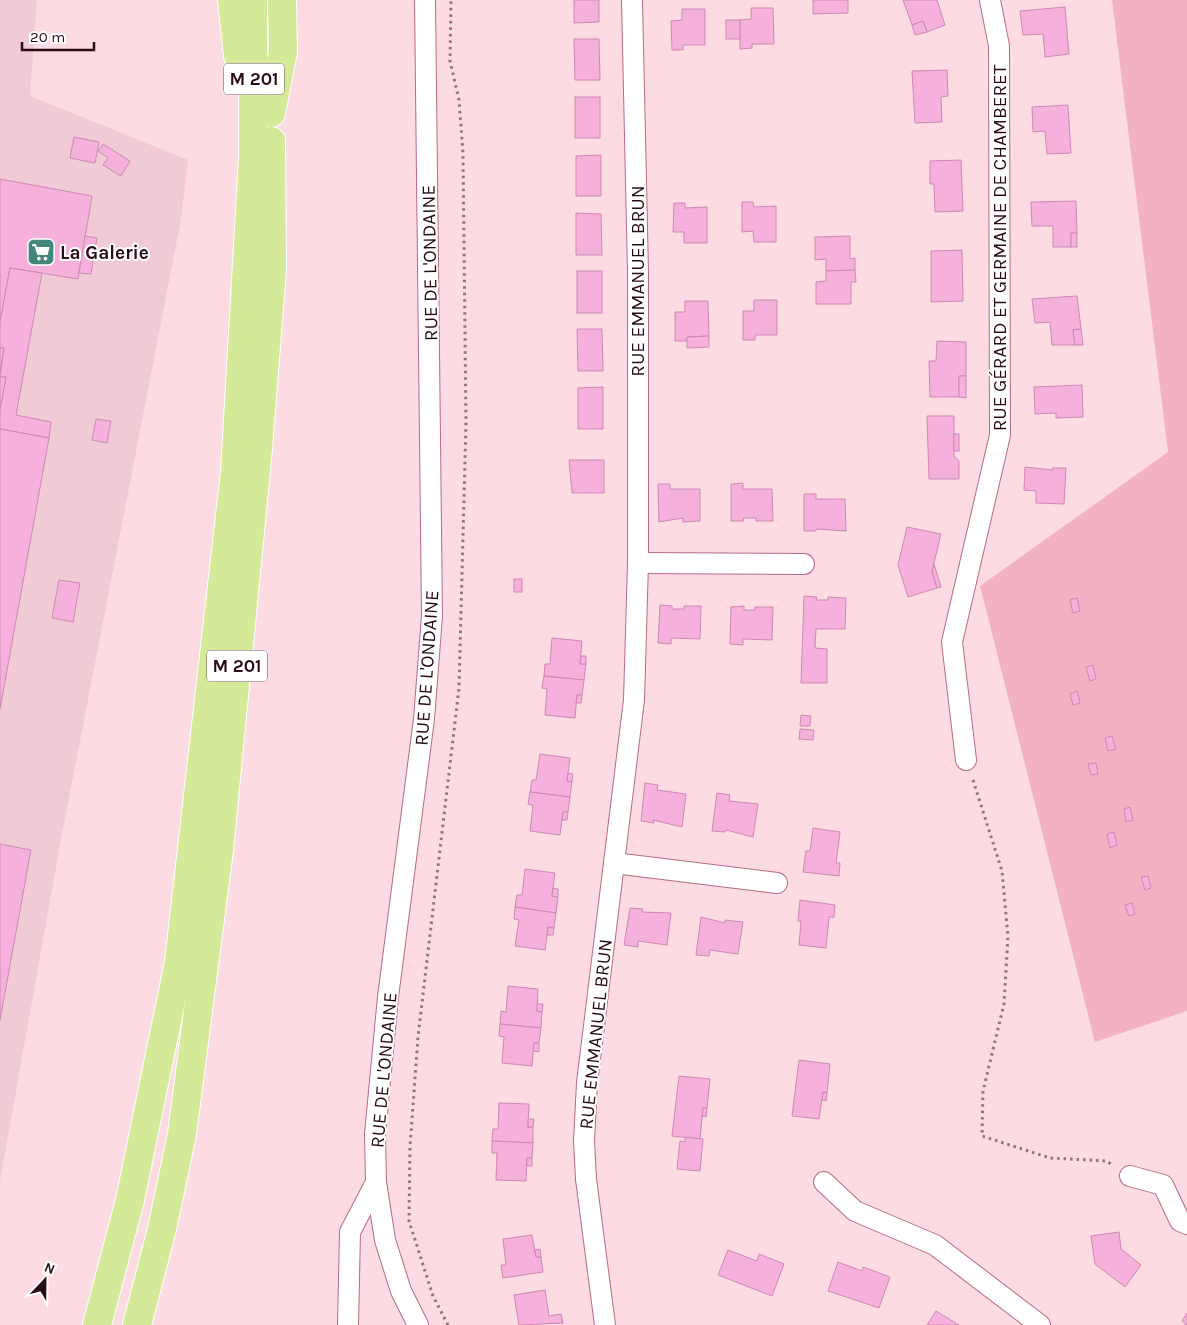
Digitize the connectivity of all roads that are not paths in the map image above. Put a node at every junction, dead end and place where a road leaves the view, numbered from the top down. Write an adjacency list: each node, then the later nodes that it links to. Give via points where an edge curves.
1 (232, 0): 9 (highway)
2 (253, 0): 9 (highway, M 201)
3 (269, 0): 8 (highway, M 201)
4 (282, 0): 8 (highway, via 283,51)
5 (426, 0): 16 (street, RUE DE L'ONDAINE, via 432,616 424,719 387,1006 375,1134)
6 (632, 0): 10 (street, RUE EMMANUEL BRUN, via 638,273)
7 (990, 0): 12 (street, RUE GÉRARD ET GERMAINE DE CHAMBERET, via 999,46 1000,435 952,642)
8 (271, 113): 20 (highway, M 201, via 272,269 219,850 182,1134)
9 (253, 158): 19 (highway, M 201, via 235,472 179,962 130,1200)
10 (638, 563): 11 (street); 13 (street, RUE EMMANUEL BRUN, via 634,700)
11 (804, 564)
12 (966, 760)
13 (614, 863): 14 (street); 23 (street, RUE EMMANUEL BRUN, via 587,1083 584,1141 594,1251)
14 (777, 883)
15 (1130, 1176): 18 (street, via 1163,1186 1180,1221)
16 (376, 1182): 21 (street, via 350,1232); 22 (street, RUE DE L'ONDAINE, via 384,1240 401,1291)
17 (824, 1182): 24 (street, via 855,1211 935,1245)
18 (1187, 1224)
19 (97, 1325)
20 (137, 1325)
21 (348, 1325)
22 (418, 1325)
23 (605, 1325)
24 (1040, 1325)

